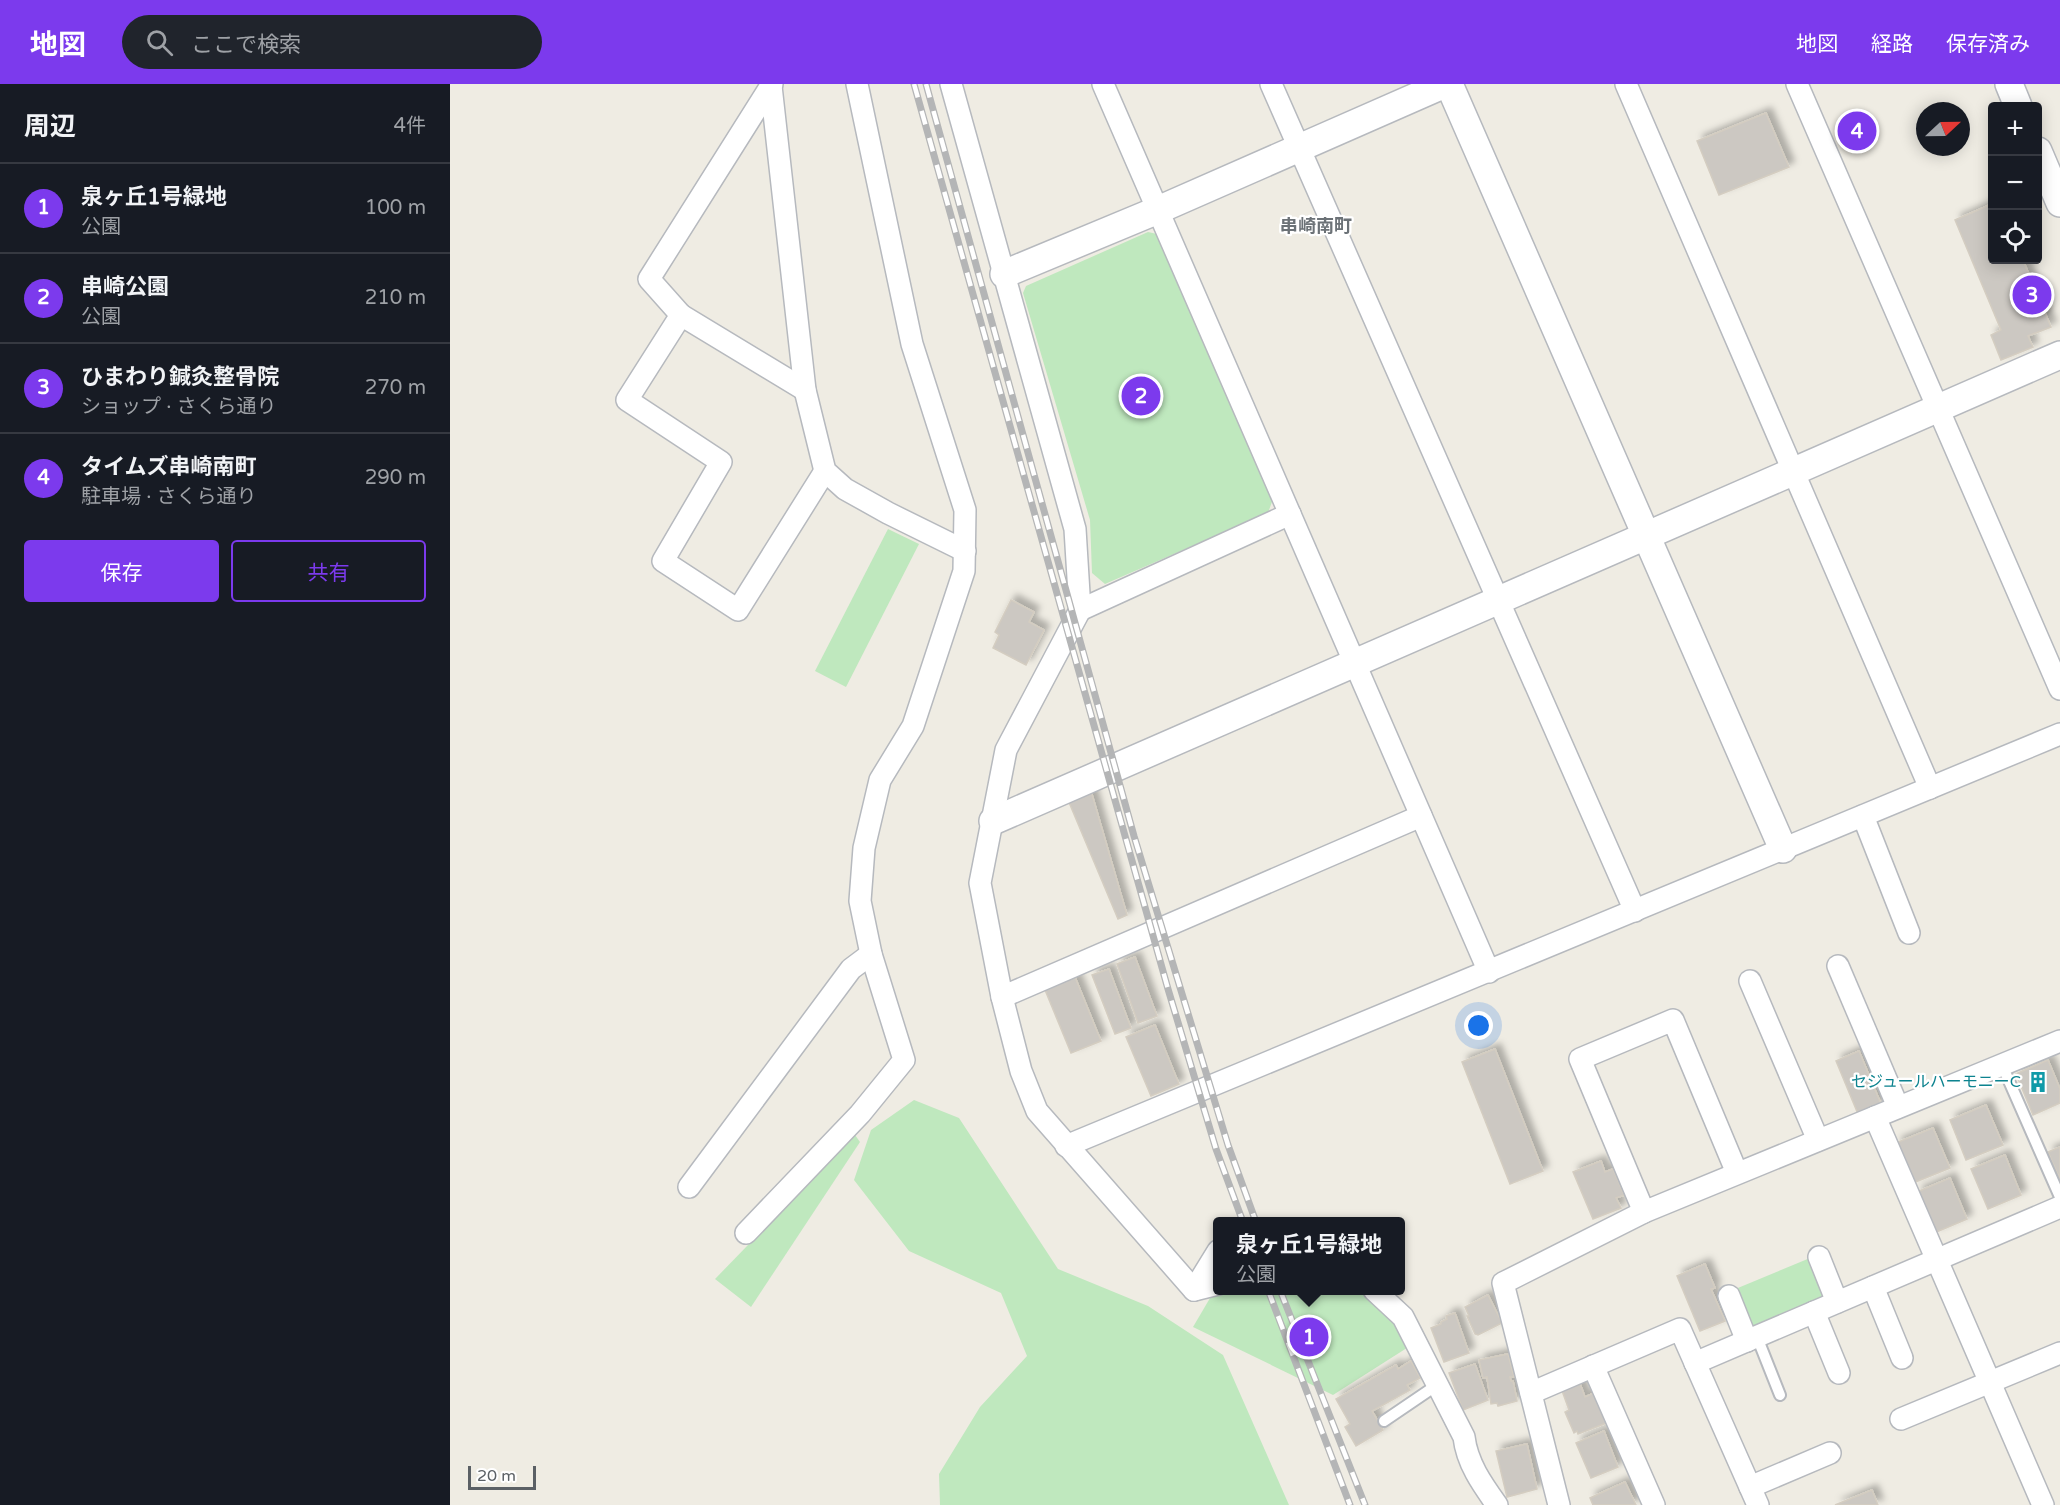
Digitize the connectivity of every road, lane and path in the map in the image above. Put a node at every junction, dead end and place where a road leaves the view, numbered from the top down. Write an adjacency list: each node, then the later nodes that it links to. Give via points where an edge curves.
1 (857, 84): 24 (street, via 912,344 965,510)
2 (951, 84): 15 (street)
3 (1103, 84): 14 (street)
4 (1271, 84): 11 (street)
5 (1447, 84): 11 (street); 23 (street)
6 (1626, 84): 21 (street)
7 (1797, 84): 19 (street)
8 (2009, 84): 10 (street)
9 (772, 85): 16 (street, via 649,279); 18 (street)
10 (2016, 102)
11 (1299, 148): 14 (street); 25 (street)
12 (2039, 156): 13 (street)
13 (2060, 203)
14 (1158, 210): 15 (street); 22 (street)
15 (1004, 274): 26 (street, via 1075,530)
16 (681, 315): 18 (street); 20 (street, via 627,400 721,462 663,561 738,610)
17 (2060, 355): 19 (street)
18 (805, 390): 20 (street)
19 (1937, 408): 21 (street); 28 (street)
20 (825, 471): 24 (street, via 845,489)
21 (1793, 471): 23 (street); 30 (street)
22 (1290, 514): 26 (street); 27 (street)
23 (1645, 535): 25 (street); 34 (street)
24 (965, 551): 37 (street, via 964,571 913,726 880,780 864,848 860,901)
25 (1499, 599): 27 (street); 35 (street)
26 (1080, 610): 33 (street, via 1006,750)
27 (1355, 663): 31 (street); 33 (street)
28 (2060, 689)
29 (2060, 734): 30 (street)
30 (1930, 788): 32 (street)
31 (1422, 816): 39 (street); 41 (street)
32 (1863, 816): 34 (street); 36 (street)
33 (993, 820): 41 (street, via 980,883)
34 (1782, 849): 35 (street)
35 (1635, 911): 39 (street)
36 (1909, 933)
37 (871, 954): 49 (street, via 851,969); 53 (street, via 904,1060 860,1114)
38 (1838, 966): 44 (street)
39 (1489, 972): 47 (street)
40 (1750, 981): 46 (street)
41 (1002, 998): 47 (street, via 1021,1071 1037,1111)
42 (2058, 1047): 43 (street)
43 (2002, 1065): 44 (street); 50 (lane)
44 (1898, 1107): 45 (street)
45 (1875, 1117): 46 (street); 56 (street)
46 (1818, 1140): 48 (street)
47 (1066, 1146): 59 (street)
48 (1737, 1173): 52 (street); 52 (street, via 1673,1020 1652,1028 1580,1059)
49 (689, 1187)
50 (2060, 1197)
51 (2060, 1207): 56 (street)
52 (1644, 1212): 72 (street, via 1503,1283)
53 (746, 1233)
54 (1819, 1257): 62 (street)
55 (1213, 1259): 59 (street)
56 (1937, 1260): 58 (street); 70 (street)
57 (1213, 1285): 59 (street)
58 (1874, 1287): 62 (street); 66 (street)
59 (1194, 1290)
60 (1379, 1295): 71 (street, via 1403,1317)
61 (1729, 1296): 64 (street)
62 (1837, 1302): 63 (street)
63 (1814, 1312): 64 (street); 69 (street)
64 (1752, 1339): 67 (street); 73 (lane)
65 (2060, 1353): 70 (street)
66 (1902, 1358)
67 (1695, 1363): 68 (street, via 1680,1329); 77 (street)
68 (1593, 1366): 72 (street); 81 (street)
69 (1839, 1373)
70 (1990, 1383): 74 (street); 82 (street)
71 (1437, 1385): 75 (lane); 79 (street, via 1464,1437 1466,1452 1480,1480)
72 (1531, 1393): 80 (street)
73 (1780, 1395)
74 (1901, 1419)
75 (1384, 1420)
76 (1830, 1453): 77 (street)
77 (1754, 1496)
78 (2060, 1499): 82 (street)
79 (1497, 1505)
80 (1559, 1505)
81 (1654, 1505)
82 (2044, 1505)

